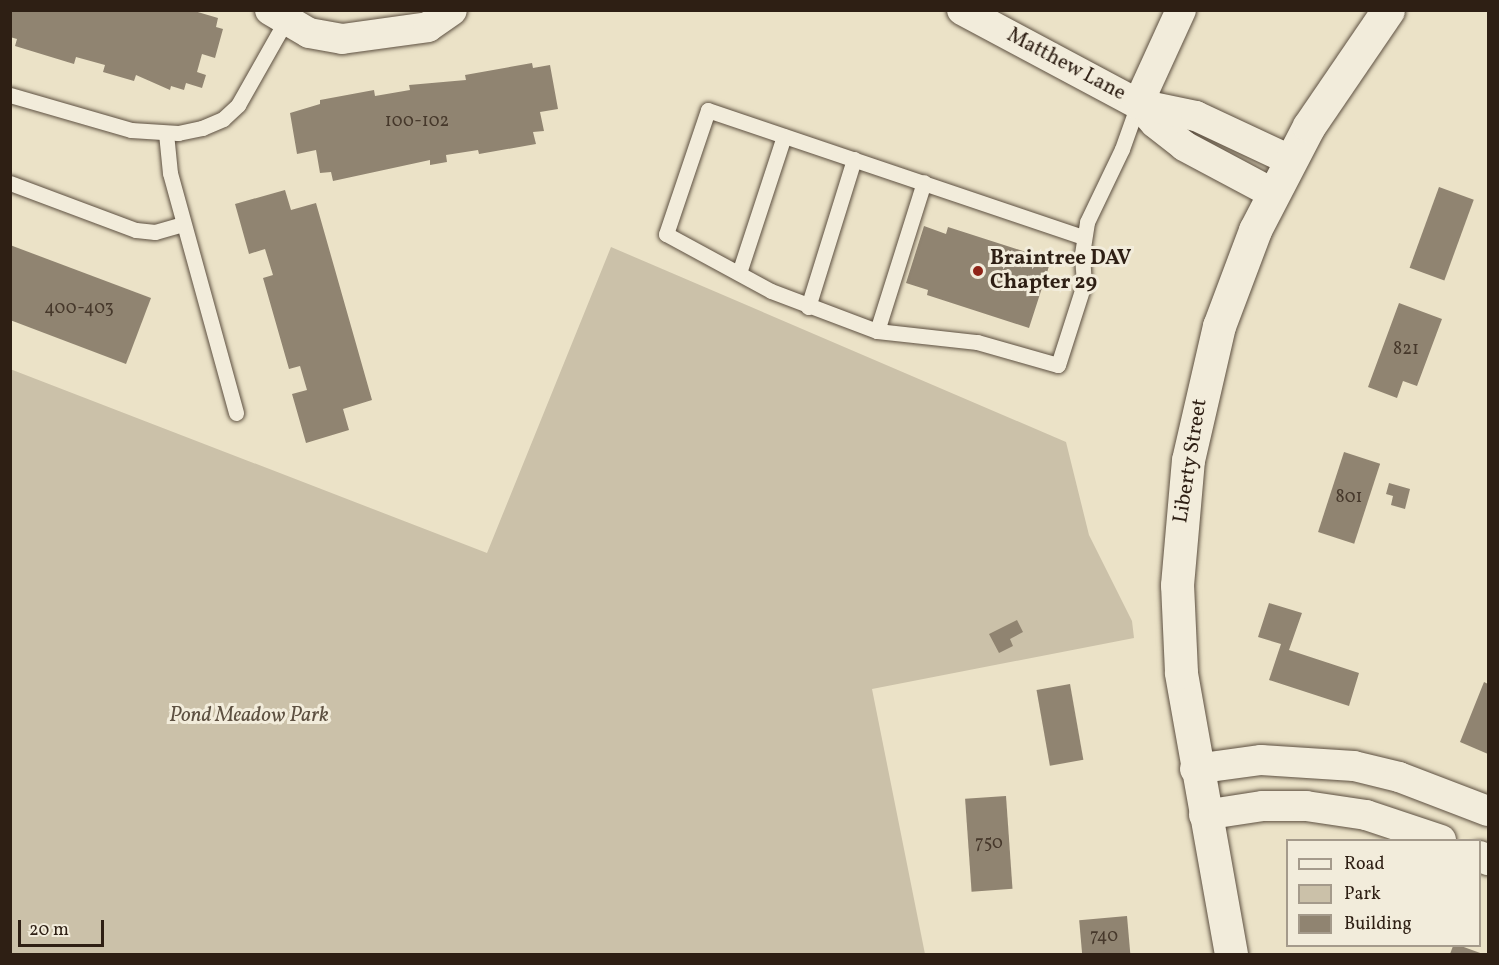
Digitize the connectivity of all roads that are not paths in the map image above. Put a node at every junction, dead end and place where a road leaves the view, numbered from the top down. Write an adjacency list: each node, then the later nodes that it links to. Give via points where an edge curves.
1 (452, 10): 5 (street, via 428,27 342,39 309,33)
2 (962, 10): 7 (street, Matthew Lane)
3 (1181, 10): 7 (street)
4 (1388, 10): 11 (main road, Liberty Street, via 1330,93)
5 (278, 15): 8 (lane, via 231,113 202,128)
6 (10, 95): 8 (lane, via 122,128)
7 (1138, 104): 11 (street, Matthew Lane, via 1196,116); 14 (street, Matthew Lane, via 1184,146); 16 (lane)
8 (166, 133): 15 (lane, via 167,162)
9 (784, 136): 10 (lane); 17 (lane); 17 (lane, via 708,110 666,234)
10 (854, 159): 12 (lane); 18 (lane)
11 (1290, 160): 14 (main road, Liberty Street)
12 (924, 182): 16 (lane); 19 (lane)
13 (10, 183): 15 (lane, via 136,231)
14 (1272, 193): 21 (main road, Liberty Street, via 1219,326 1188,460 1177,611 1184,701)
15 (183, 224): 20 (lane)
16 (1083, 237): 19 (lane, via 1084,284 1058,365 977,342)
17 (739, 273): 18 (lane)
18 (808, 307): 19 (lane)
19 (877, 331)
20 (236, 413)
21 (1195, 769): 22 (street, via 1261,760 1354,765 1400,777); 23 (main road, Liberty Street)
22 (1488, 811)
23 (1204, 815): 24 (street, via 1263,806 1306,806 1366,814); 25 (main road, Liberty Street)
24 (1439, 839)
25 (1231, 954)

